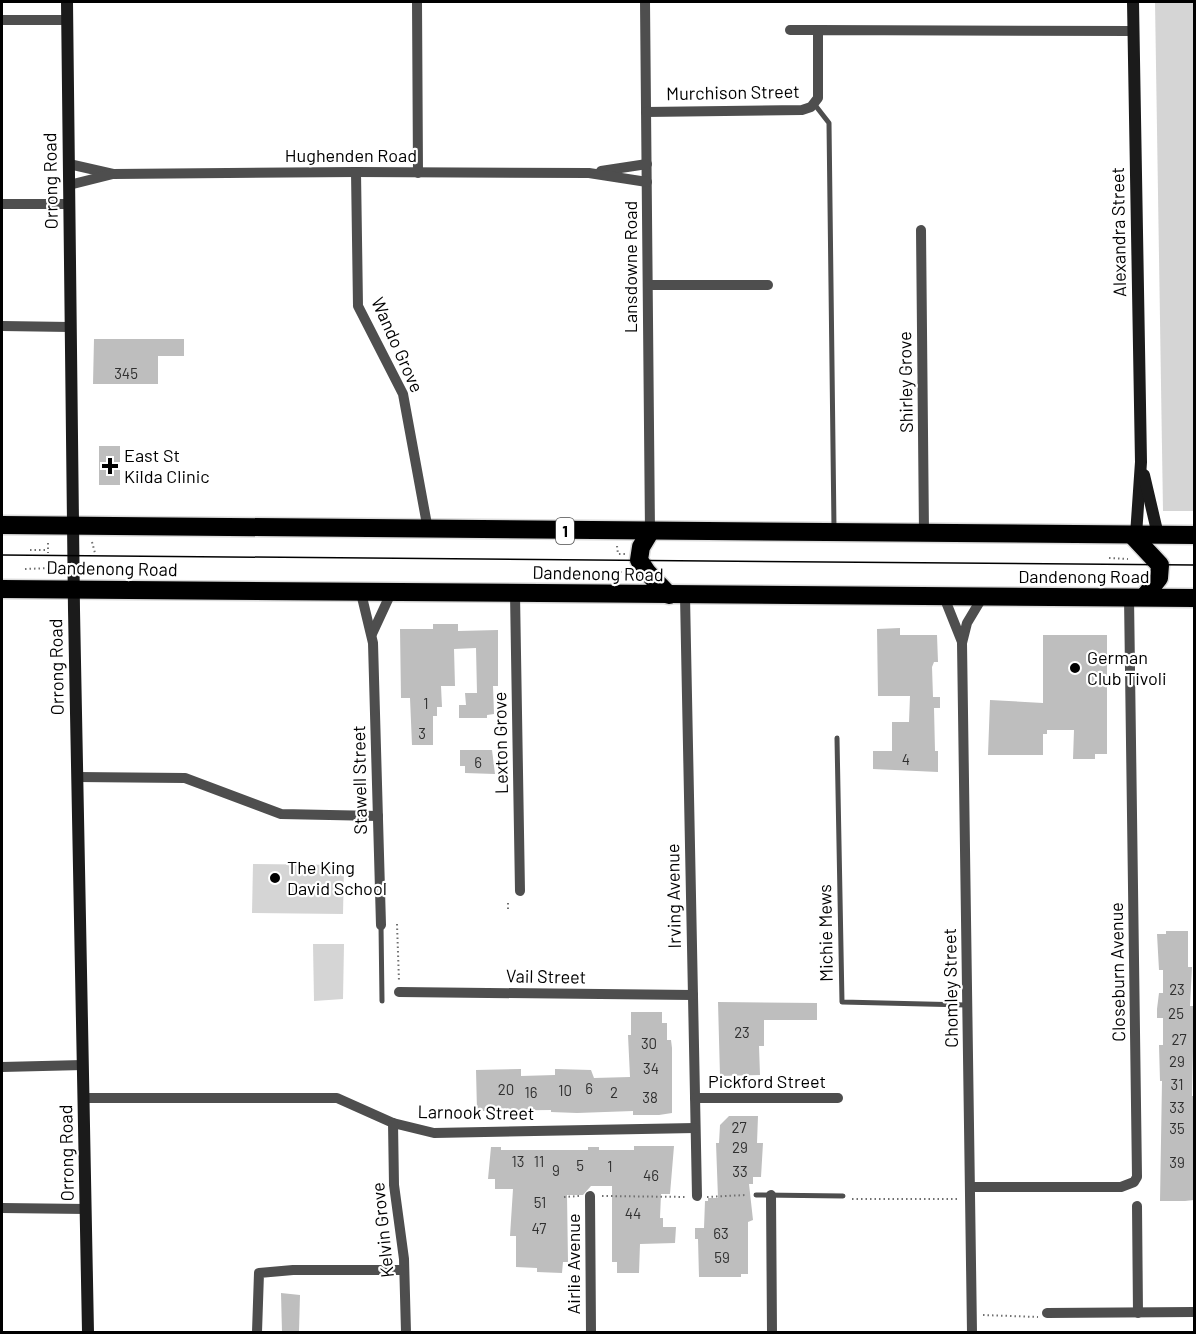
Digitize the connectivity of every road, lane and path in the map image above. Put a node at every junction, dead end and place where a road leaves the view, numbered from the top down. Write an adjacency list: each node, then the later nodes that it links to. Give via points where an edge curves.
1 (67, 2): 6 (street, Orrong Road)
2 (417, 2): 15 (street)
3 (645, 2): 11 (street, Lansdowne Road)
4 (1133, 2): 9 (street, Alexandra Street)
5 (2, 20): 6 (street)
6 (67, 20): 12 (street, Orrong Road)
7 (790, 30): 8 (street)
8 (818, 30): 9 (street); 10 (street, Murchison Street)
9 (1133, 31): 27 (street, Alexandra Street)
10 (815, 105): 11 (street, Murchison Street, via 802,110); 32 (lane, via 829,123)
11 (646, 112): 13 (street, Lansdowne Road)
12 (69, 164): 17 (street, Hughenden Road); 19 (street, Orrong Road)
13 (647, 164): 16 (street, Hughenden Road); 18 (street, Lansdowne Road)
14 (356, 172): 15 (street, Hughenden Road); 17 (street, Hughenden Road); 30 (street, Wando Grove, via 358,306 403,394)
15 (418, 173): 16 (street, Hughenden Road)
16 (589, 173): 18 (street, Hughenden Road)
17 (113, 174): 19 (street, Hughenden Road)
18 (647, 182): 23 (street, Lansdowne Road)
19 (69, 185): 21 (street, Orrong Road)
20 (2, 204): 21 (street)
21 (69, 204): 26 (street, Orrong Road)
22 (921, 230): 33 (street, Shirley Grove)
23 (648, 285): 24 (street); 31 (street, Lansdowne Road)
24 (768, 285)
25 (2, 326): 26 (street)
26 (70, 327): 29 (street, Orrong Road)
27 (1141, 462): 34 (street, Alexandra Street); 37 (street, Alexandra Street)
28 (2, 525): 29 (highway, 1)
29 (73, 526): 30 (highway, 1); 52 (street, Orrong Road)
30 (428, 530): 31 (highway, 1)
31 (650, 532): 32 (highway, 1); 57 (highway, via 639,560 647,572)
32 (834, 533): 33 (highway, 1)
33 (924, 533): 37 (highway, 1)
34 (1158, 535): 35 (highway, 1); 37 (highway, 1)
35 (1194, 535)
36 (91, 538): 41 (path)
37 (1132, 540): 43 (path, via 1129,560); 55 (highway, via 1160,565 1160,578)
38 (48, 543): 40 (path, via 48,552)
39 (617, 544): 42 (path, via 616,554 626,554)
40 (30, 550)
41 (95, 553)
42 (627, 558)
43 (1109, 558)
44 (96, 566): 46 (path)
45 (25, 569): 49 (path, via 50,567)
46 (96, 571)
47 (620, 572): 48 (path)
48 (630, 572)
49 (50, 574)
50 (1096, 576): 55 (path, via 1129,575)
51 (2, 589): 52 (highway, Dandenong Road)
52 (74, 589): 53 (highway, Dandenong Road); 64 (street, Orrong Road)
53 (360, 592): 54 (highway, Dandenong Road); 61 (street, Stawell Street)
54 (391, 593): 56 (highway, Dandenong Road); 61 (street, Stawell Street)
55 (1136, 593): 59 (highway, Dandenong Road); 60 (highway, Dandenong Road); 82 (street, Closeburn Avenue, via 1137,1177 1121,1187)
56 (515, 594): 57 (highway, Dandenong Road); 66 (street, Lexton Grove)
57 (677, 596): 58 (highway, Dandenong Road); 72 (street, Irving Avenue)
58 (944, 597): 59 (highway, Dandenong Road); 62 (street, Chomley Street)
59 (982, 598): 62 (street, Chomley Street, via 967,623)
60 (1194, 598)
61 (372, 635): 65 (street, Stawell Street)
62 (962, 643): 74 (street, Chomley Street)
63 (837, 738): 74 (lane, Michie Mews, via 842,1002)
64 (77, 777): 65 (street, via 185,778 281,814); 75 (street, Orrong Road)
65 (378, 816): 70 (street, Stawell Street)
66 (520, 891)
67 (508, 903): 68 (path)
68 (508, 909)
69 (397, 924): 71 (path)
70 (381, 925): 73 (lane)
71 (399, 992): 72 (street, Vail Street)
72 (693, 995): 78 (street, Irving Avenue)
73 (382, 1001)
74 (968, 1005): 82 (street, Chomley Street)
75 (83, 1065): 76 (street); 77 (street, Orrong Road)
76 (2, 1067)
77 (84, 1098): 80 (street, Larnook Street, via 337,1098); 92 (street, Orrong Road)
78 (695, 1098): 79 (street, Pickford Street); 81 (street, Irving Avenue)
79 (838, 1098)
80 (393, 1124): 81 (street, Larnook Street, via 434,1132); 93 (street, Kelvin Grove, via 394,1185)
81 (695, 1128): 88 (street, Irving Avenue)
82 (971, 1187): 103 (street, Chomley Street)
83 (756, 1195): 84 (lane); 88 (path)
84 (771, 1195): 86 (lane); 102 (street)
85 (590, 1196): 87 (path); 88 (path); 101 (street, Airlie Avenue)
86 (843, 1196): 89 (path)
87 (564, 1197)
88 (697, 1197)
89 (966, 1199)
90 (1137, 1206): 96 (street)
91 (2, 1208): 92 (street)
92 (86, 1209): 98 (street, Orrong Road)
93 (404, 1270): 99 (street, via 259,1273); 100 (street, Kelvin Grove)
94 (1194, 1312): 96 (street)
95 (1047, 1313): 96 (street); 97 (path, via 1043,1318)
96 (1138, 1313)
97 (981, 1315)
98 (88, 1332)
99 (257, 1332)
100 (406, 1332)
101 (591, 1332)
102 (772, 1332)
103 (972, 1332)

